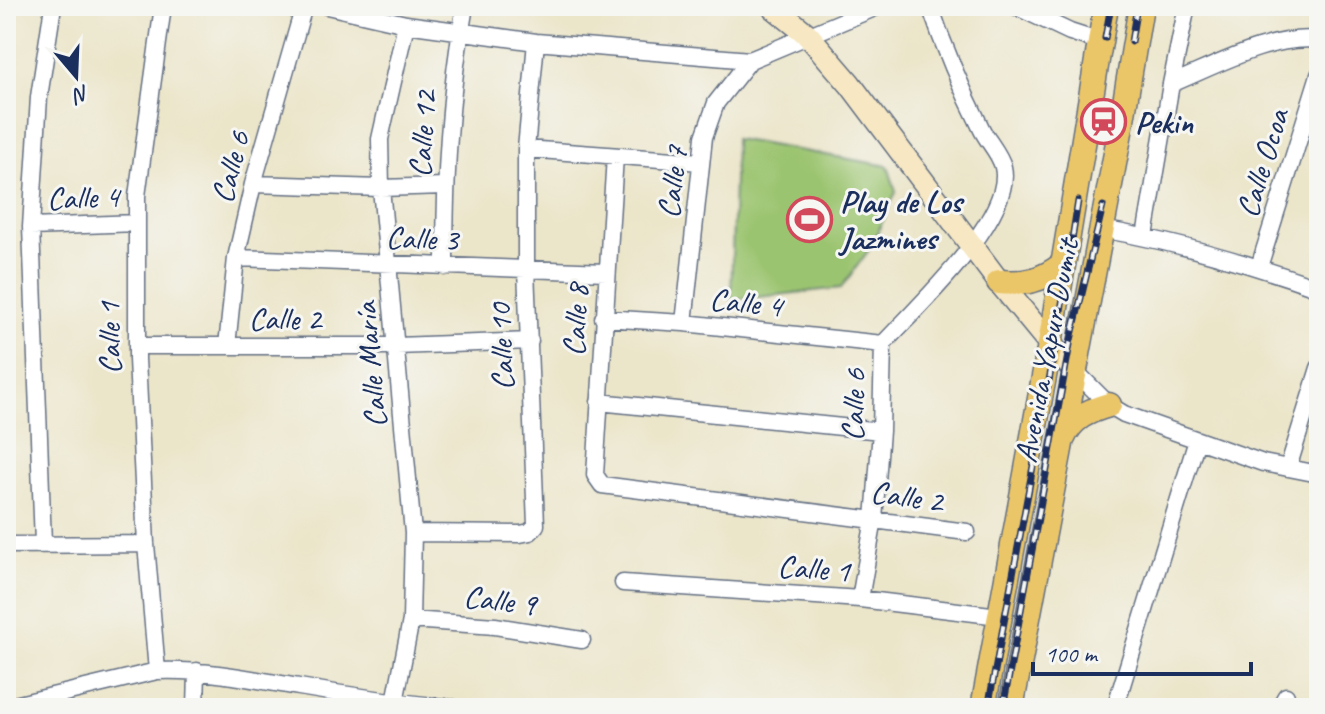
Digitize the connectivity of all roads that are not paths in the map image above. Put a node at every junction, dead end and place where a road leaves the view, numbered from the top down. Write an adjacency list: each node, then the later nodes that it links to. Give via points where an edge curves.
1 (53, 6): 29 (street, via 39,97)
2 (163, 6): 28 (street, Calle 1)
3 (304, 6): 25 (street, Calle 6)
4 (327, 6): 13 (street)
5 (465, 6): 14 (street, Calle 12)
6 (772, 6): 15 (main road)
7 (879, 6): 15 (street)
8 (930, 6): 32 (street, Calle 6, via 1005,177)
9 (1015, 6): 17 (street)
10 (1106, 6): 17 (main road, Avenida Yapur Dumit)
11 (1141, 6): 30 (main road, Avenida Yapur Dumit)
12 (1187, 6): 21 (street)
13 (406, 24): 14 (street); 27 (street, Calle María, via 380,139)
14 (461, 31): 18 (street); 26 (street, Calle 12)
15 (808, 35): 19 (street); 32 (main road)
16 (1319, 40): 21 (street, via 1278,42)
17 (1098, 41): 35 (main road, Avenida Yapur Dumit)
18 (536, 42): 19 (street); 22 (street, Calle 10)
19 (750, 60): 24 (street, Calle 7, via 716,103)
20 (1319, 75): 37 (street, Calle Ocoa)
21 (1171, 84): 31 (street)
22 (526, 149): 23 (street); 38 (street, Calle 10)
23 (615, 156): 24 (street); 39 (street, Calle 8)
24 (701, 162): 43 (street, Calle 7)
25 (253, 184): 27 (street); 33 (street, Calle 6)
26 (445, 186): 27 (street); 36 (street, Calle 12)
27 (381, 188): 34 (street, Calle María)
28 (137, 223): 29 (street, Calle 4); 47 (street, Calle 1)
29 (31, 227): 63 (street)
30 (1101, 229): 31 (street); 51 (main road, Avenida Yapur Dumit)
31 (1145, 236): 37 (street)
32 (973, 246): 40 (main road); 45 (street, Calle 6)
33 (236, 258): 34 (street, Calle 3); 48 (street, Calle 6)
34 (389, 264): 36 (street, Calle 3); 49 (street, Calle María)
35 (1062, 265): 40 (main road, via 1038,281); 46 (main road, Avenida Yapur Dumit)
36 (445, 267): 38 (street, Calle 3)
37 (1259, 267): 41 (street)
38 (526, 269): 39 (street, Calle 3); 44 (street, Calle 10)
39 (606, 272): 42 (street, Calle 8)
40 (999, 282): 46 (main road)
41 (1319, 288)
42 (603, 318): 43 (street, Calle 4); 52 (street, Calle 8)
43 (684, 323): 45 (street, Calle 4)
44 (530, 341): 49 (street, Calle 2); 62 (street, Calle 10, via 536,525 520,534)
45 (883, 344): 54 (street, Calle 6)
46 (1050, 344): 51 (main road); 68 (main road, Avenida Yapur Dumit)
47 (137, 346): 48 (street, Calle 2); 64 (street, Calle 1)
48 (227, 346): 49 (street, Calle 2)
49 (396, 346): 62 (street, Calle María)
50 (1319, 368): 57 (street)
51 (1075, 371): 53 (street); 55 (main road, Avenida Yapur Dumit)
52 (599, 402): 54 (street); 59 (street, Calle 8, via 595,475)
53 (1109, 405): 55 (main road, via 1076,419); 56 (street)
54 (881, 431): 60 (street, Calle 6)
55 (1062, 440): 79 (main road, Avenida Yapur Dumit)
56 (1197, 440): 57 (street); 80 (street)
57 (1288, 468): 58 (street)
58 (1319, 474)
59 (602, 485): 60 (street, Calle 2)
60 (874, 519): 61 (street, Calle 2); 67 (street, Calle 6)
61 (967, 532)
62 (413, 533): 69 (street, Calle María)
63 (43, 543): 64 (street); 65 (street)
64 (146, 544): 71 (street, Calle 1)
65 (6, 545)
66 (623, 583): 67 (street, Calle 1)
67 (860, 599): 68 (street, Calle 1)
68 (999, 616): 78 (main road, Avenida Yapur Dumit)
69 (411, 620): 70 (street, Calle 9); 73 (street, Calle María)
70 (582, 640)
71 (157, 671): 72 (street); 75 (street)
72 (197, 671): 74 (street); 76 (street)
73 (395, 702): 74 (street); 77 (street)
74 (369, 704)
75 (6, 707)
76 (196, 708)
77 (454, 708)
78 (983, 708)
79 (1011, 708)
80 (1115, 708)

